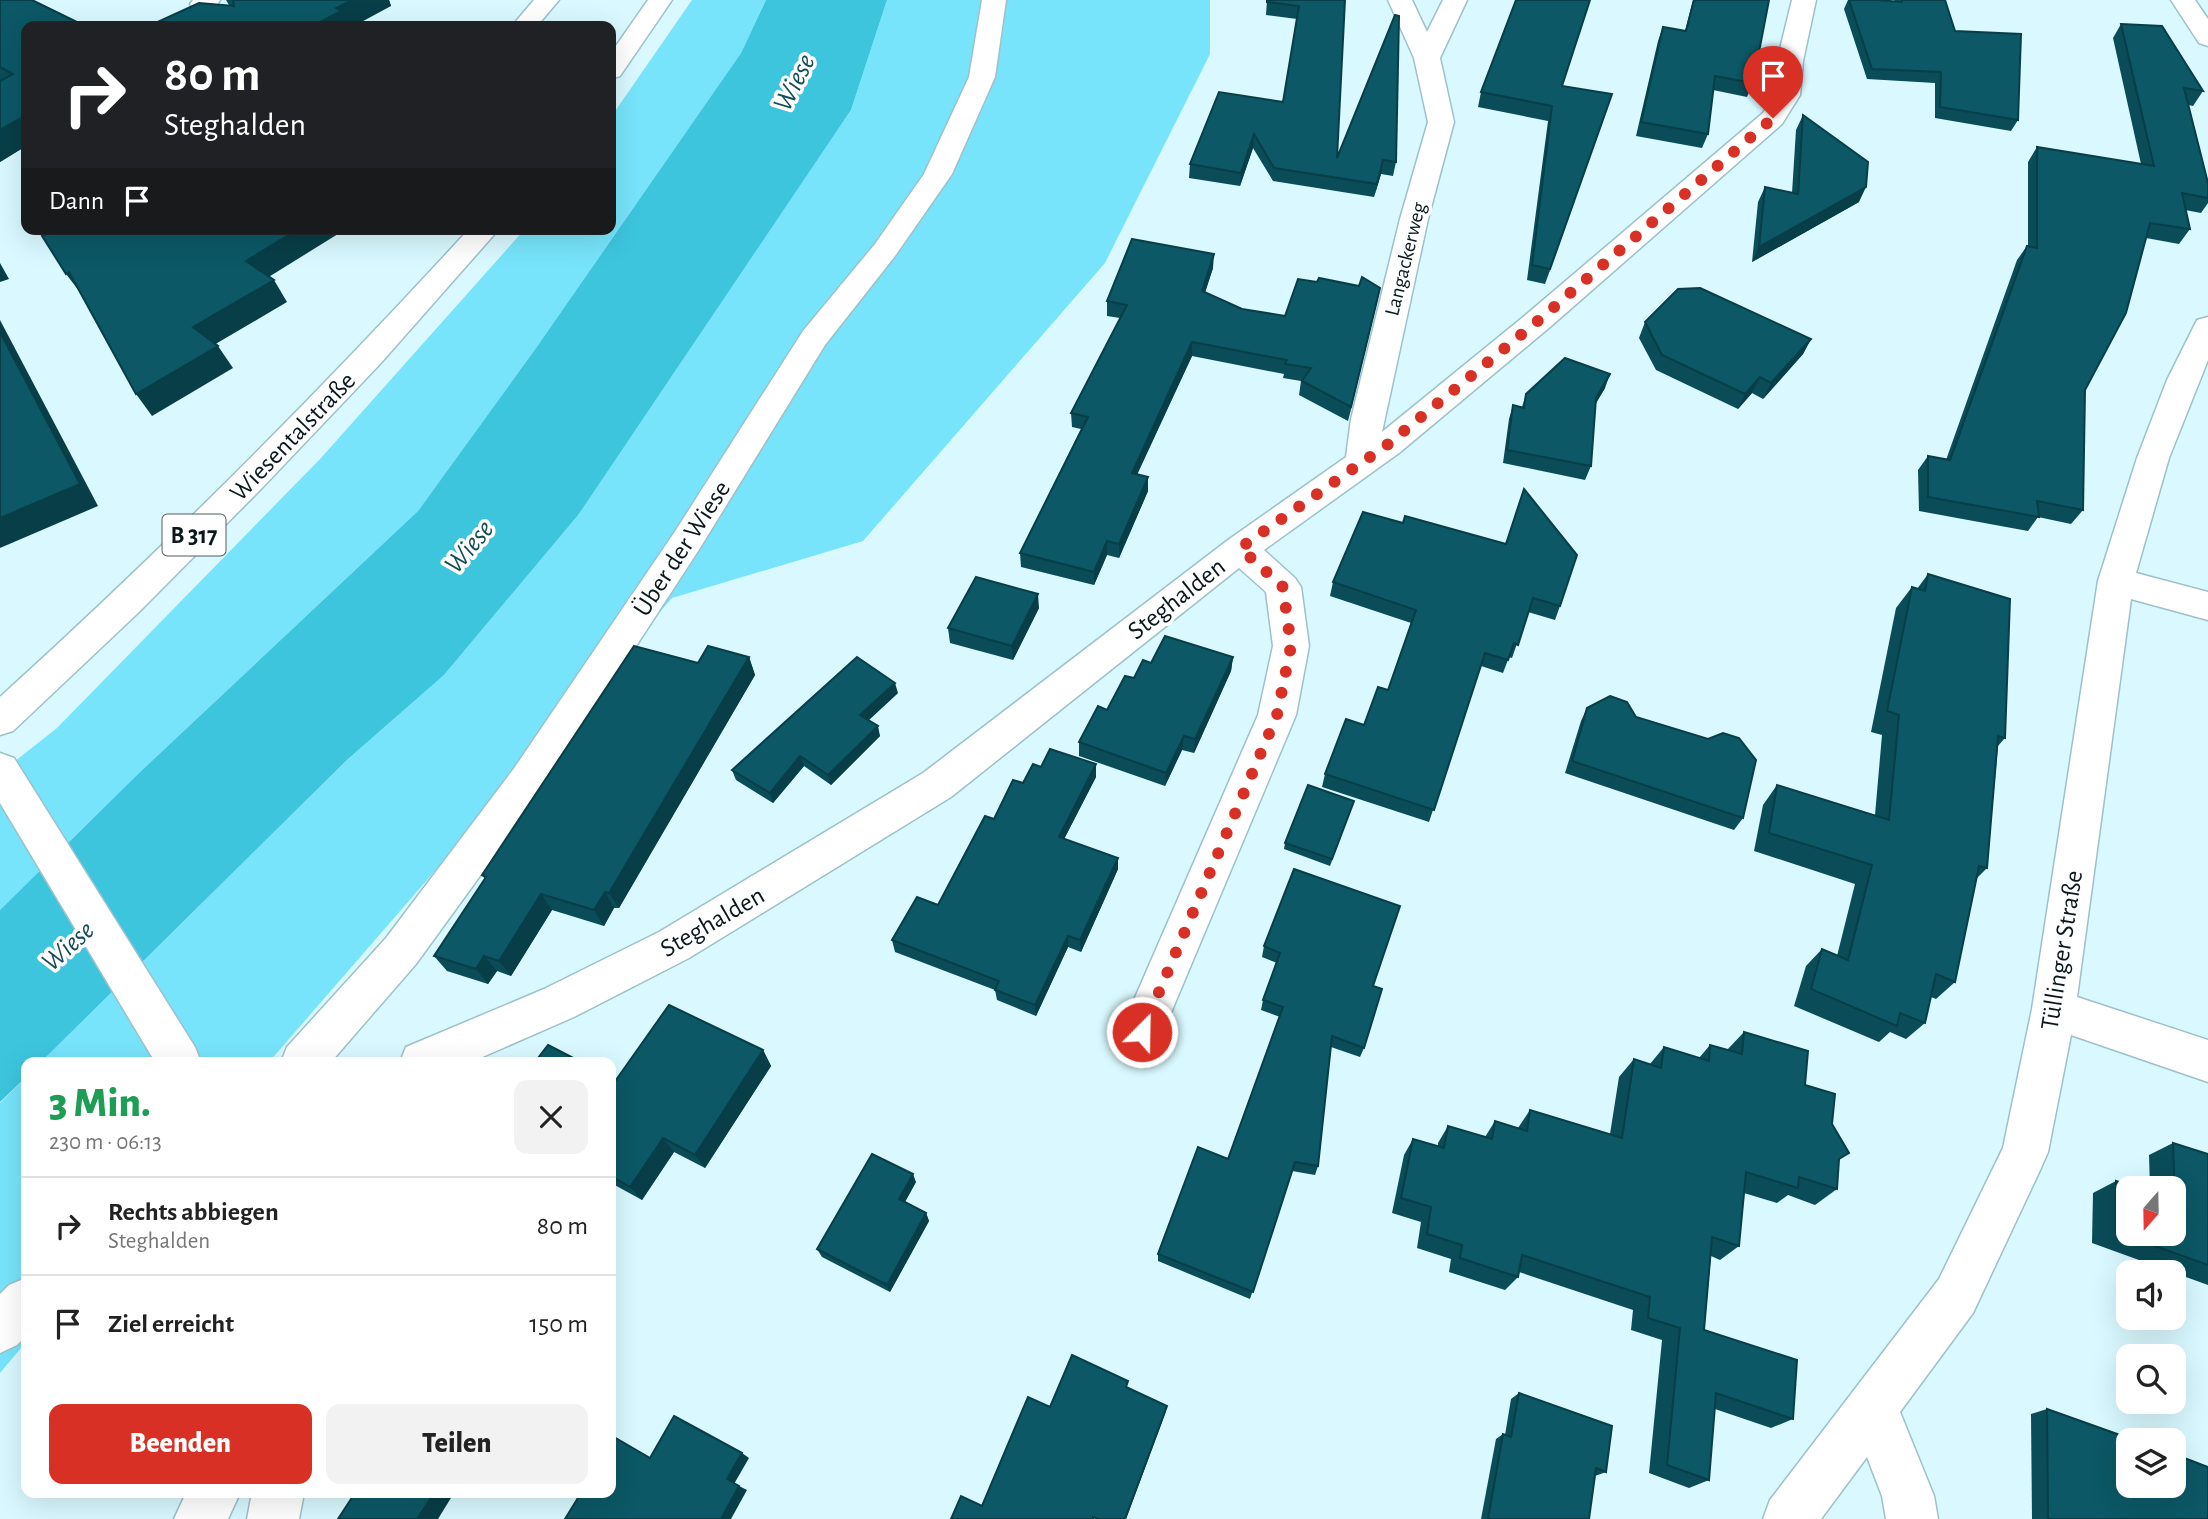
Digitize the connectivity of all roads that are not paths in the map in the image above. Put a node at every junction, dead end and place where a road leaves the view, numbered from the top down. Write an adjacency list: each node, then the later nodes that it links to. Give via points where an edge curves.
1 (208, 0): 9 (street, via 202,4 206,12)
2 (547, 0): 10 (street)
3 (660, 0): 13 (street)
4 (994, 0): 25 (street, Über der Wiese, via 982,77 938,174 885,250 814,338 688,539 529,778 401,951)
5 (1400, 0): 12 (street, Langackerweg)
6 (1455, 0): 12 (street)
7 (1804, 0): 16 (street, Steghalden, via 1787,95 1773,118 1539,320)
8 (2183, 0): 11 (street)
9 (223, 21)
10 (528, 21)
11 (2208, 38)
12 (1427, 58): 16 (street, Langackerweg, via 1441,122 1407,245 1367,419)
13 (616, 64)
14 (479, 235): 20 (street, Wiesentalstraße / B 317, via 309,420 151,579)
15 (2208, 327): 18 (street, Tüllinger Straße, via 2153,458)
16 (1362, 462): 17 (street, Steghalden)
17 (1240, 548): 23 (street, via 1283,587 1291,646 1277,715); 26 (street, Steghalden, via 937,785 674,945 559,1003)
18 (2116, 581): 19 (street); 22 (street, Tüllinger Straße)
19 (2208, 606)
20 (0, 720)
21 (10, 785): 24 (street)
22 (2054, 1009): 27 (street); 30 (street, Tüllinger Straße, via 2025,1152 1956,1296)
23 (1142, 1032)
24 (175, 1054)
25 (307, 1057)
26 (434, 1057)
27 (2208, 1061)
28 (21, 1308): 29 (street)
29 (0, 1328)
30 (1873, 1406): 35 (street, Tüllinger Straße); 36 (street, via 1908,1496)
31 (211, 1498): 33 (street)
32 (277, 1498): 34 (street)
33 (200, 1519)
34 (273, 1519)
35 (1789, 1519)
36 (1912, 1519)

